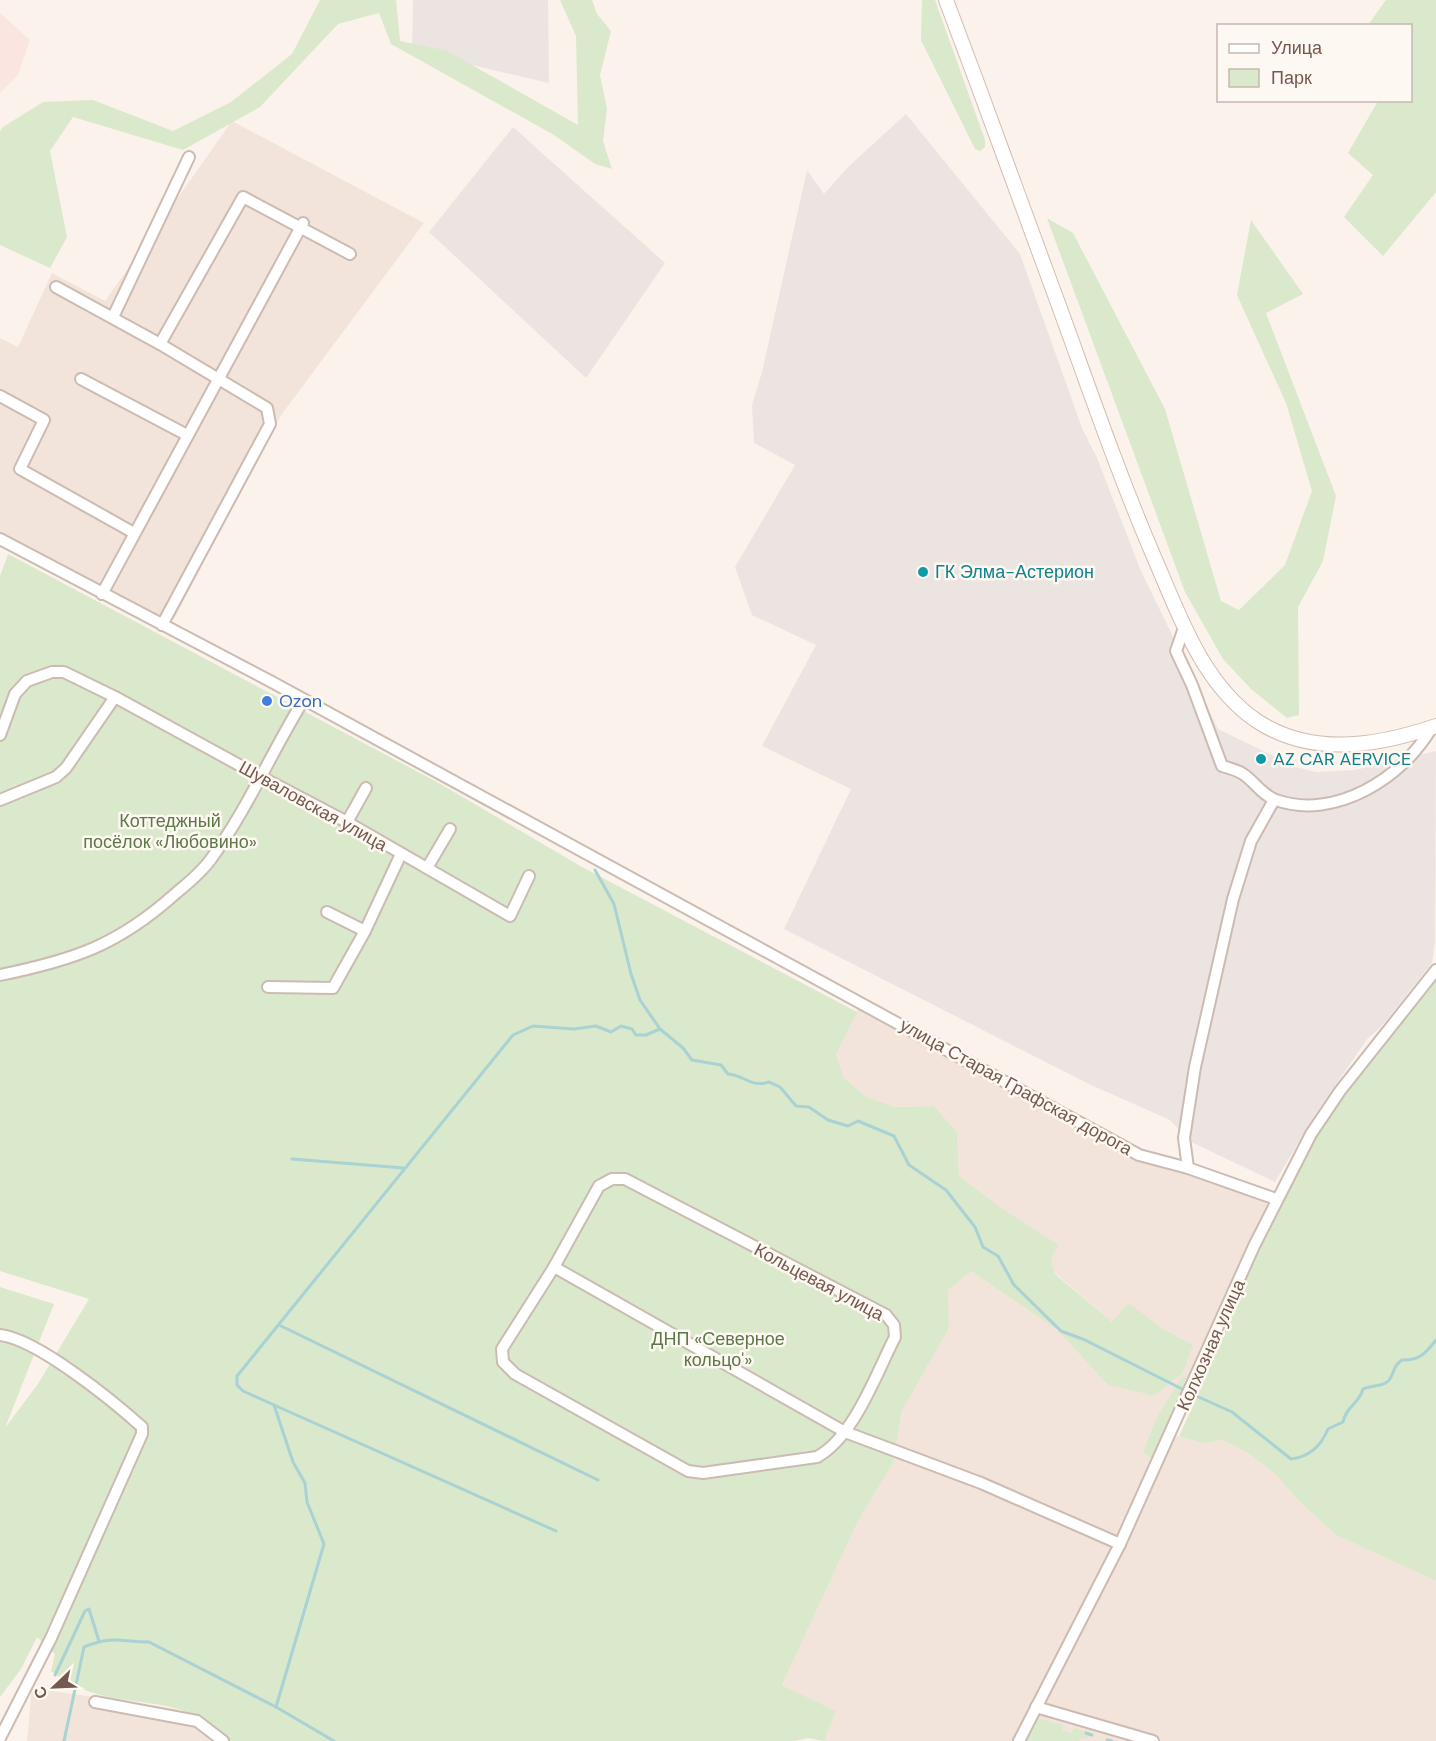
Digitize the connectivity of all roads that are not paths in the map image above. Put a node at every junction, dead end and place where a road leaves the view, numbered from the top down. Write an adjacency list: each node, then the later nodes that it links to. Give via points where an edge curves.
1 (946, 0): 3 (main road)
2 (955, 0): 3 (main road)
3 (1002, 146): 18 (main road, via 1133,507)
4 (189, 158): 8 (street)
5 (302, 226): 6 (street); 9 (street, via 243,197); 10 (street)
6 (350, 254)
7 (56, 287): 8 (street)
8 (113, 317): 9 (street)
9 (160, 344): 10 (street)
10 (218, 378): 13 (street); 17 (street, via 267,408 270,424)
11 (81, 379): 13 (street)
12 (0, 396): 14 (street, via 44,420 20,469)
13 (187, 435): 14 (street)
14 (134, 533): 16 (street)
15 (0, 539): 16 (street, улица Старая Графская дорога)
16 (102, 594): 17 (street, улица Старая Графская дорога)
17 (162, 626): 20 (street, улица Старая Графская дорога)
18 (1184, 628): 21 (main road, via 1215,680 1236,703 1285,736 1318,744 1353,746); 26 (street, via 1176,651 1222,766 1242,773)
19 (116, 697): 22 (street, Шуваловская улица, via 72,675 52,672 27,681 15,694); 23 (street, Шуваловская улица); 25 (street, via 56,777)
20 (303, 701): 23 (street); 37 (street, улица Старая Графская дорога, via 1138,1155)
21 (1434, 727): 26 (street, via 1413,756 1363,791 1337,802 1306,806)
22 (0, 735)
23 (261, 777): 27 (street, Шуваловская улица); 35 (street, via 211,859 162,906 104,945 51,964)
24 (366, 788): 27 (street)
25 (0, 800)
26 (1274, 800): 37 (street, via 1251,841 1228,922 1195,1067 1184,1138)
27 (347, 822): 29 (street, Шуваловская улица)
28 (450, 829): 30 (street)
29 (401, 854): 30 (street, Шуваловская улица); 33 (street)
30 (427, 868): 31 (street, Шуваловская улица, via 510,915)
31 (529, 876)
32 (327, 912): 33 (street)
33 (365, 931): 36 (street, via 333,988)
34 (1436, 970): 38 (street, Колхозная улица, via 1341,1091 1311,1134)
35 (0, 975)
36 (268, 987)
37 (1188, 1168): 38 (street, улица Старая Графская дорога)
38 (1276, 1199): 42 (street, Колхозная улица)
39 (554, 1267): 41 (street); 41 (street, Кольцевая улица, via 502,1349 503,1362 515,1374 688,1471 703,1473 817,1457 831,1449); 41 (street, Кольцевая улица, via 599,1186 612,1179 625,1179 886,1315 894,1326 895,1337)
40 (0, 1335): 45 (street, via 15,1337 54,1359 142,1427 51,1638)
41 (845, 1432): 42 (street, via 981,1483)
42 (1120, 1544): 44 (street, Колхозная улица)
43 (94, 1702): 46 (street, via 197,1720)
44 (1036, 1707): 47 (street, Колхозная улица); 48 (street)
45 (0, 1738)
46 (223, 1741)
47 (1019, 1741)
48 (1153, 1741)

